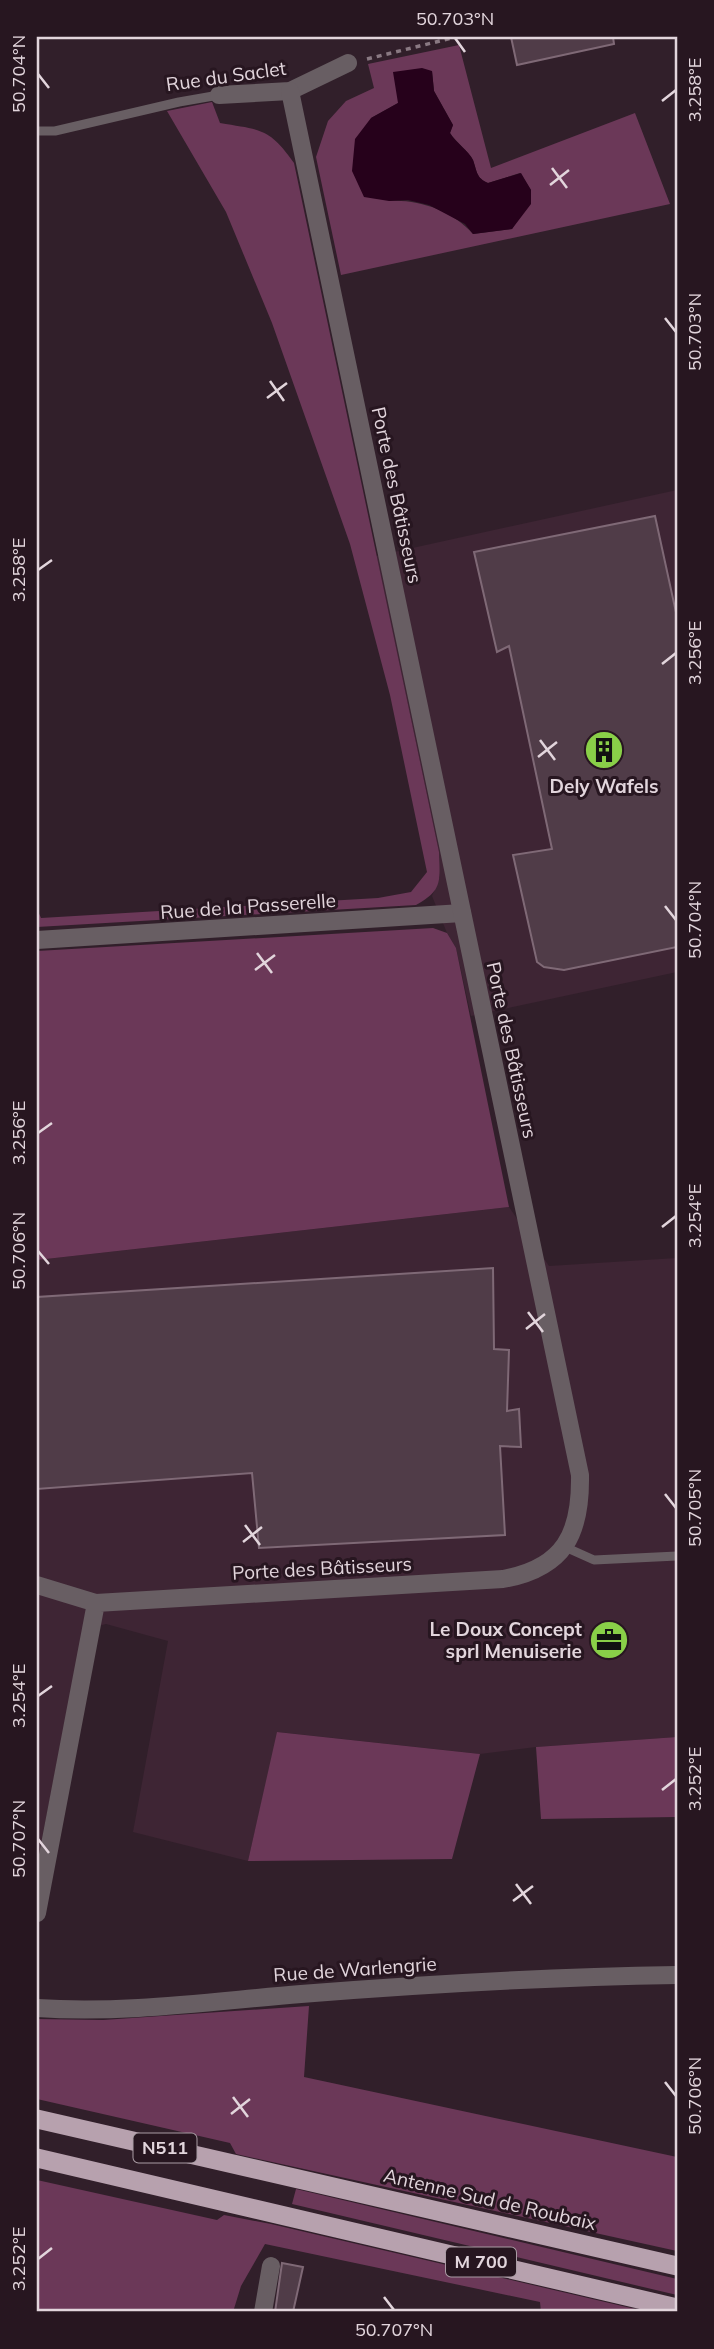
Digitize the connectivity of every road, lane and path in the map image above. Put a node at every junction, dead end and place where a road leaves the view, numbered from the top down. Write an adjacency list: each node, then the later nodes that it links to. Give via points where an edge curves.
1 (456, 37): 2 (path)
2 (348, 64): 3 (street, Rue du Saclet)
3 (290, 92): 4 (street, Rue du Saclet); 6 (street, Porte des Bâtisseurs)
4 (219, 94): 5 (lane, Rue du Saclet, via 55,131)
5 (37, 131)
6 (462, 913): 7 (street, Rue de la Passerelle); 8 (street, Porte des Bâtisseurs, via 580,1475 576,1523)
7 (37, 940)
8 (565, 1547): 9 (lane, via 594,1560); 11 (street, Porte des Bâtisseurs, via 524,1575 503,1579)
9 (677, 1556)
10 (37, 1586): 11 (street, Porte des Bâtisseurs)
11 (96, 1602): 12 (street)
12 (37, 1913)
13 (677, 1975): 14 (street, Rue de Warlengrie, via 419,1985 100,2010)
14 (37, 2008)
15 (37, 2119): 17 (highway, N511)
16 (37, 2158): 18 (highway, N511)
17 (293, 2177): 20 (highway, Antenne Sud de Roubaix / M 700)
18 (286, 2216): 21 (highway, M 700)
19 (271, 2266): 22 (street)
20 (677, 2266)
21 (677, 2308)
22 (262, 2312)

